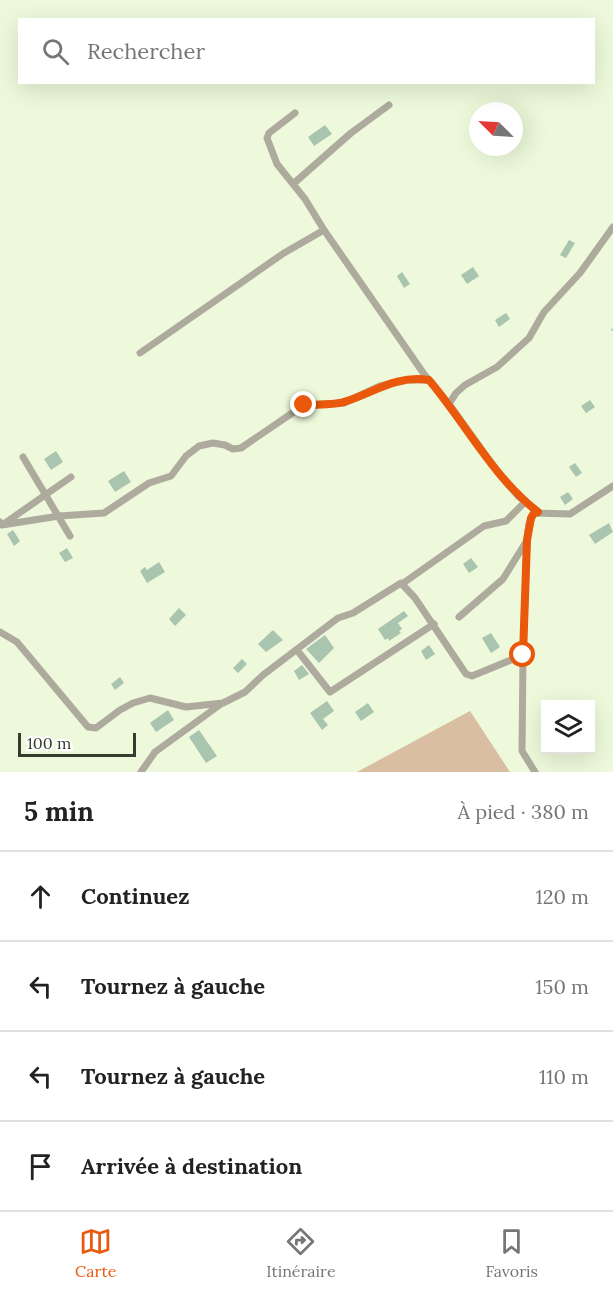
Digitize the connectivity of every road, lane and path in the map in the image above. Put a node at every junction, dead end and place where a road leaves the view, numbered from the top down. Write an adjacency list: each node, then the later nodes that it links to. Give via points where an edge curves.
1 (389, 105): 3 (street)
2 (295, 113): 3 (street, via 267,138 277,164)
3 (293, 184): 5 (street)
4 (613, 227): 8 (street, via 580,273 544,312 529,338 496,367 465,385)
5 (324, 230): 6 (street, via 284,253); 7 (street)
6 (140, 353)
7 (429, 380): 8 (street); 15 (street, via 380,386 344,403 304,405 241,448 213,443 199,446 171,476 149,483 104,513)
8 (449, 405): 13 (street, via 482,452)
9 (23, 457): 12 (street)
10 (71, 477): 12 (street)
11 (613, 486): 14 (street, via 570,513)
12 (46, 494): 15 (street); 16 (street)
13 (525, 502): 14 (street); 19 (street, via 506,521 484,526)
14 (538, 512): 18 (street, via 531,518)
15 (59, 516): 16 (street); 17 (street)
16 (1, 524)
17 (70, 536)
18 (527, 540): 20 (street, via 503,579); 24 (street)
19 (402, 584): 21 (street); 23 (street, via 338,618)
20 (459, 617)
21 (434, 624): 23 (street, via 330,692); 24 (street, via 466,675)
22 (0, 632): 25 (street, via 17,642 88,727 96,728 127,707 150,698 186,707)
23 (297, 650): 25 (street, via 245,692)
24 (523, 655): 27 (street, via 522,751)
25 (223, 703): 26 (street, via 155,752)
26 (141, 772)
27 (535, 772)

